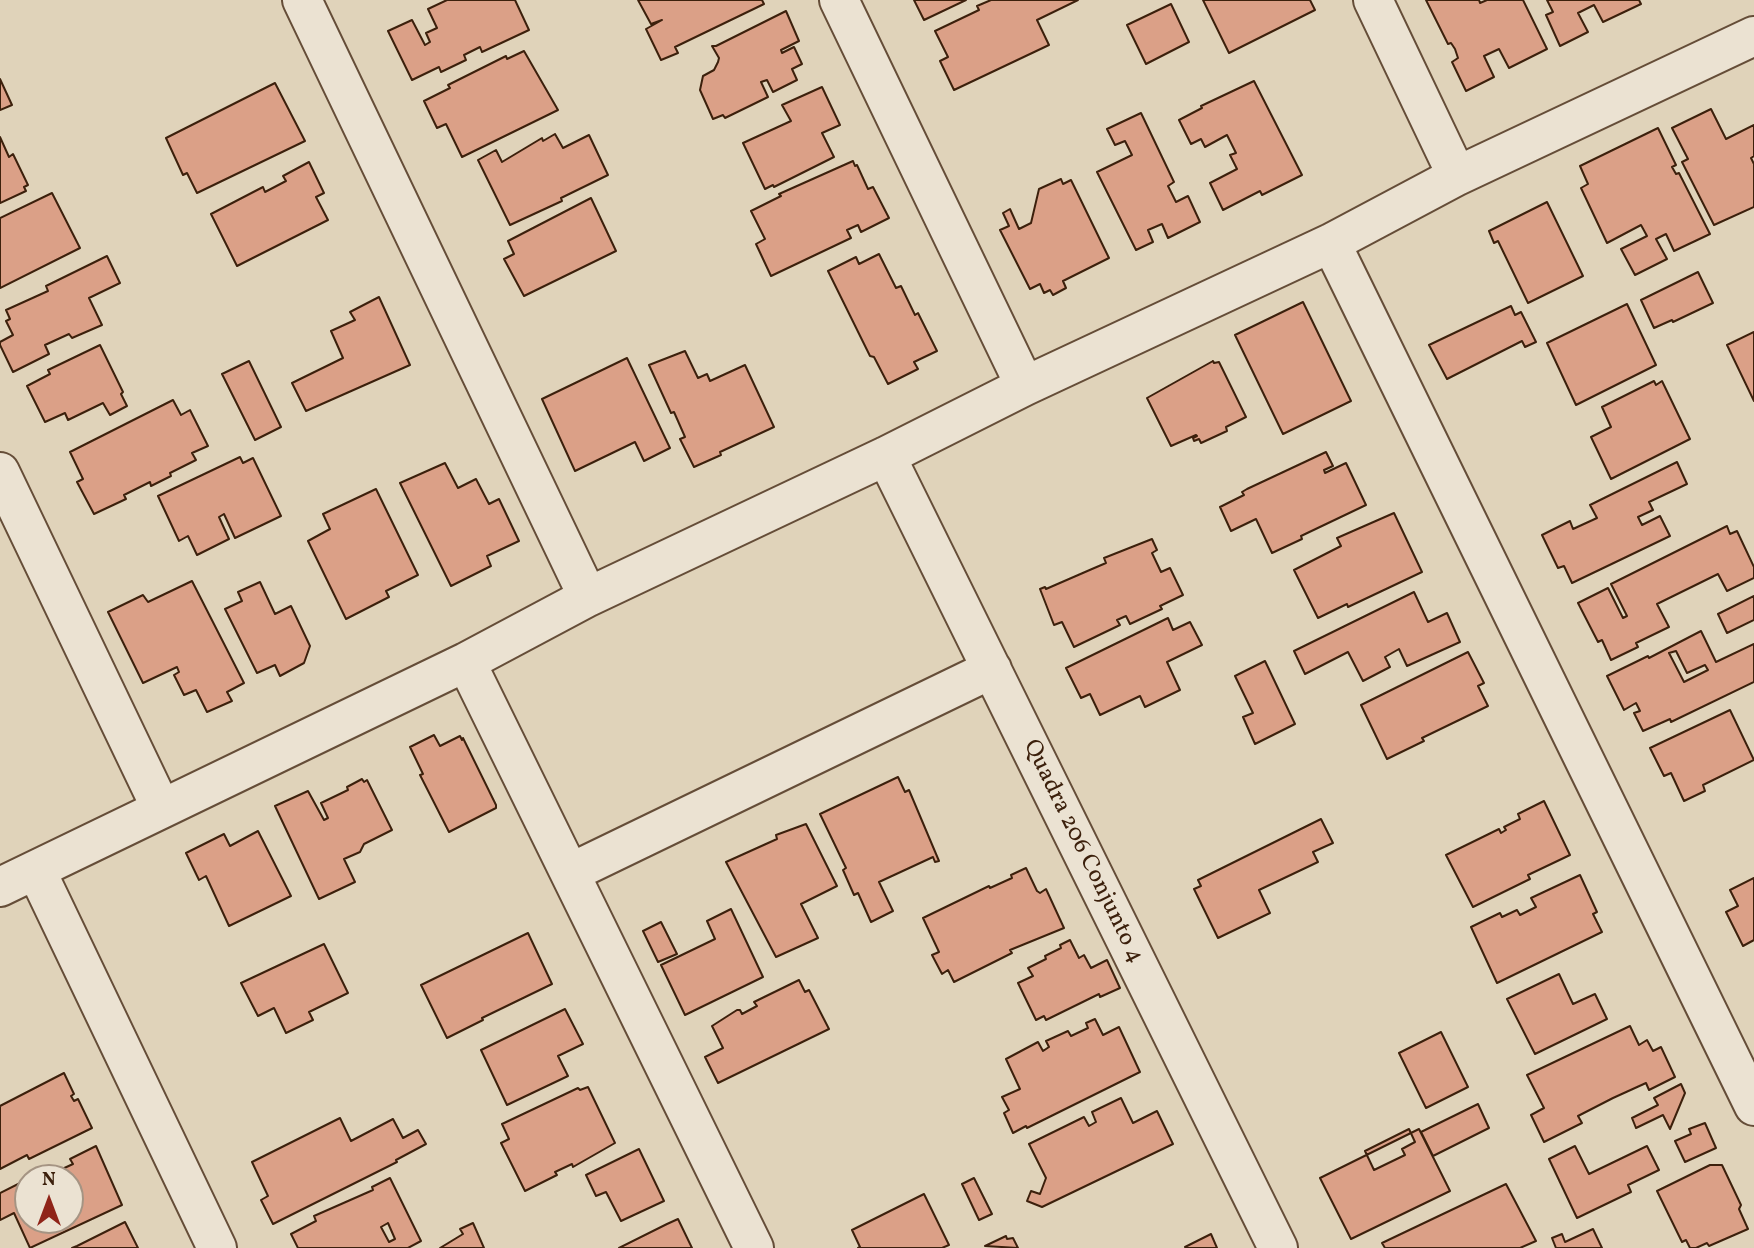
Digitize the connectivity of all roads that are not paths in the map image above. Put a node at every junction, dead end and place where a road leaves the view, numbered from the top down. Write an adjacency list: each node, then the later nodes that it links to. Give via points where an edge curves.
1 (302, 0): 10 (street)
2 (839, 0): 7 (street)
3 (1373, 0): 5 (street)
4 (1753, 39): 5 (street)
5 (1457, 176): 6 (street)
6 (1331, 243): 7 (street); 17 (street)
7 (1025, 386): 8 (street)
8 (886, 456): 10 (street); 12 (street, Quadra 206 Conjunto 4)
9 (0, 472): 13 (street)
10 (588, 597): 11 (street)
11 (466, 662): 13 (street); 15 (street)
12 (992, 669): 15 (street); 20 (street, Quadra 206 Conjunto 4)
13 (161, 808): 14 (street)
14 (36, 870): 16 (street); 18 (street)
15 (570, 873): 19 (street)
16 (0, 887)
17 (1754, 1106)
18 (216, 1248)
19 (754, 1248)
20 (1278, 1248)

